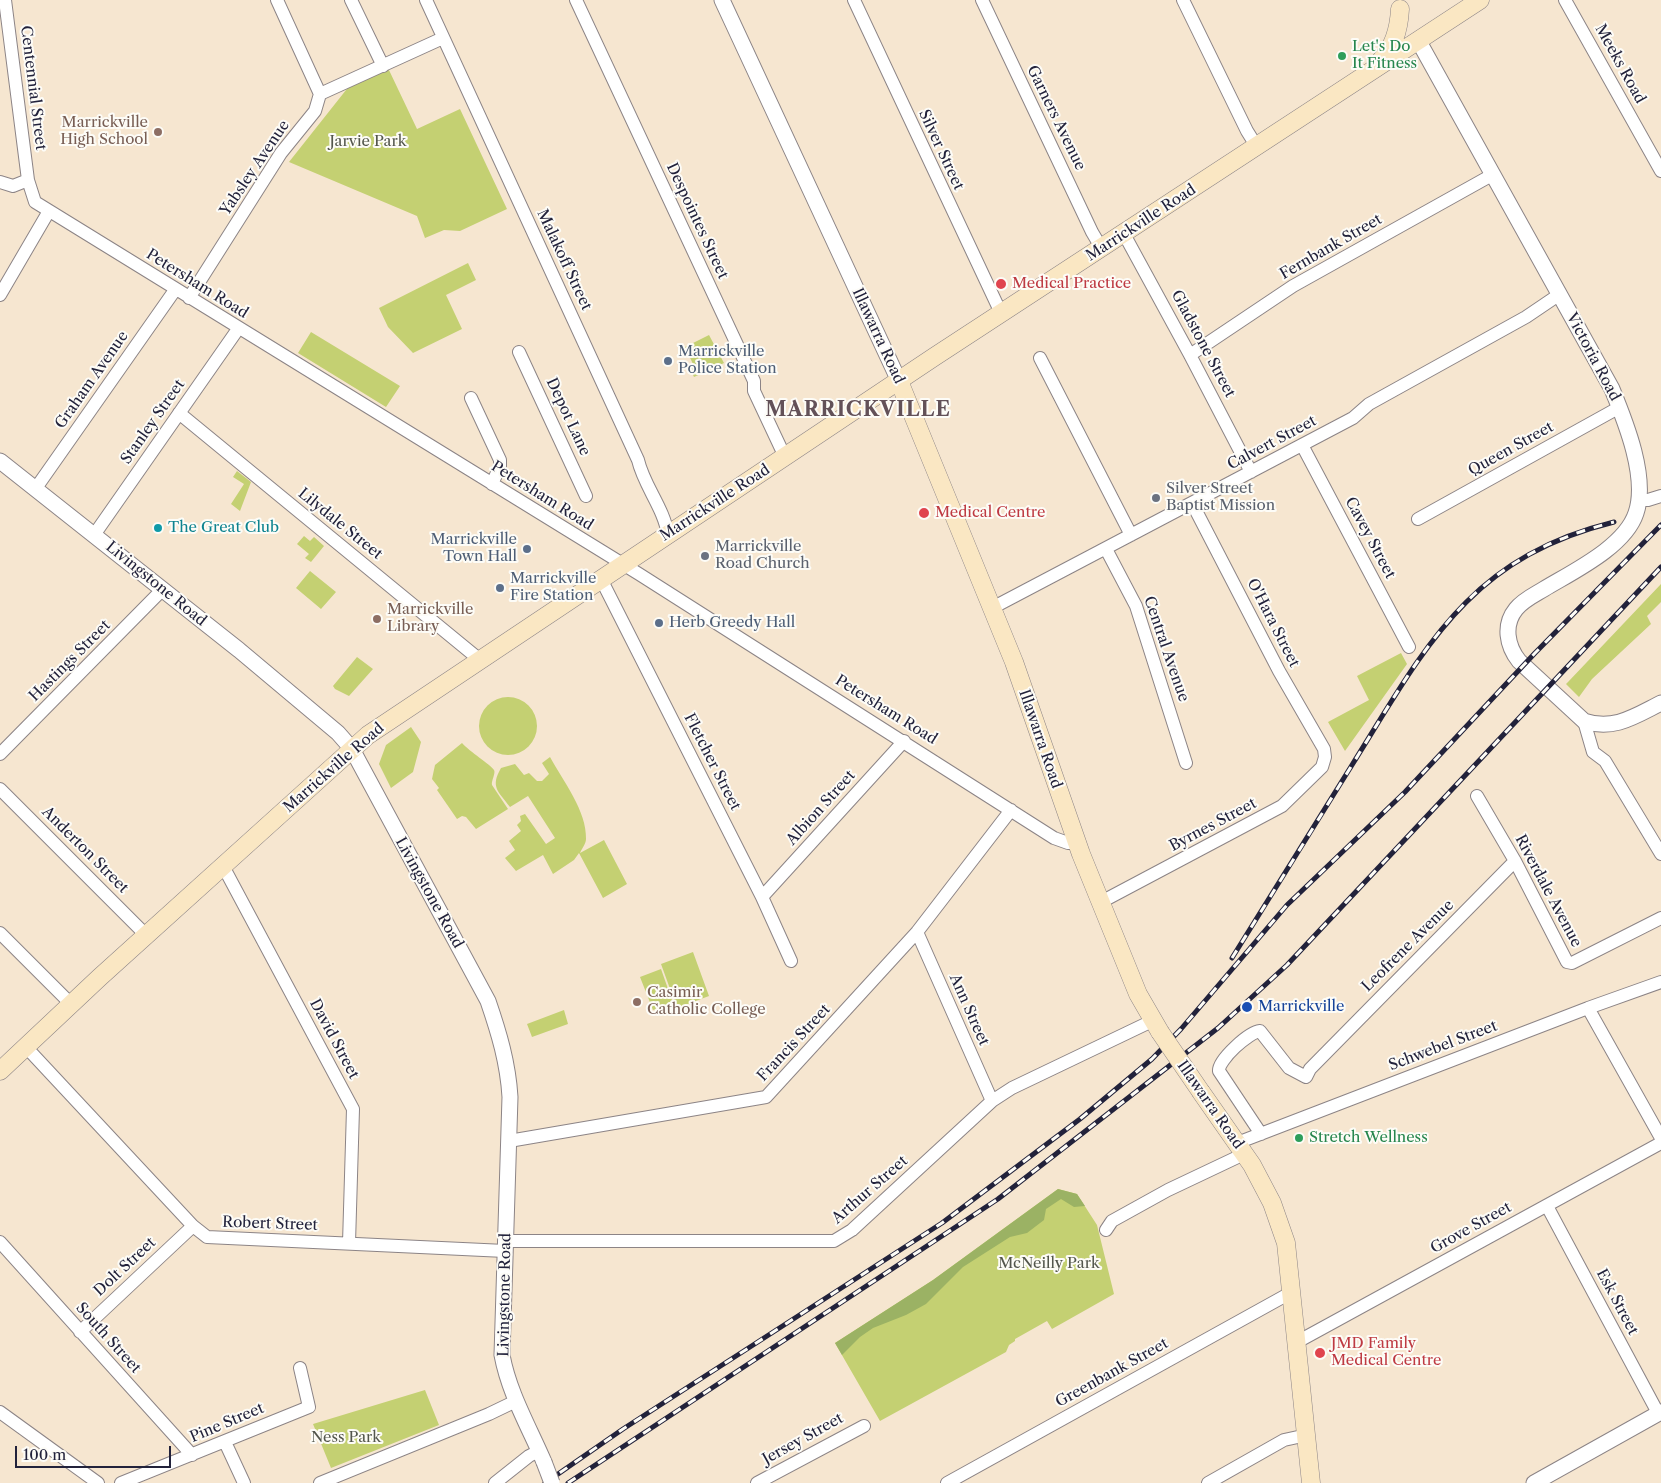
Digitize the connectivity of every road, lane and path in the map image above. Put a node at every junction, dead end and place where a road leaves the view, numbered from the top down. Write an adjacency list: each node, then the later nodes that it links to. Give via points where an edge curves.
1 (5, 0): 21 (street, Centennial Street)
2 (277, 0): 17 (street)
3 (351, 0): 15 (street)
4 (426, 0): 13 (street, Malakoff Street)
5 (576, 0): 40 (street, Despointes Street, via 754,381 754,391)
6 (722, 0): 35 (street, Illawarra Road)
7 (854, 0): 30 (street, Silver Street)
8 (982, 0): 25 (street, Garners Avenue)
9 (1183, 0): 18 (street)
10 (1480, 0): 14 (main road, Marrickville Road)
11 (1566, 0): 19 (street, Meeks Road)
12 (1398, 4): 14 (main road, Victoria Road); 16 (main road, via 1392,45)
13 (443, 38): 15 (street); 51 (street, Malakoff Street, via 591,356 666,524)
14 (1418, 40): 16 (main road, Marrickville Road); 20 (street, Victoria Road)
15 (383, 66): 17 (street)
16 (1372, 70): 18 (main road, Marrickville Road)
17 (320, 94): 29 (street, Yabsley Avenue, via 315,111 282,153)
18 (1257, 146): 24 (main road, Marrickville Road)
19 (1661, 171)
20 (1492, 175): 27 (street, Victoria Road); 33 (street, Fernbank Street, via 1293,286)
21 (28, 180): 22 (street, via 13,186); 23 (street, Petersham Road, via 35,202)
22 (0, 182)
23 (49, 211): 26 (street, Petersham Road); 28 (street)
24 (1124, 234): 25 (main road, Marrickville Road); 33 (street, Gladstone Street)
25 (1102, 248): 30 (main road, Marrickville Road)
26 (174, 290): 29 (street, Petersham Road); 44 (street, Graham Avenue)
27 (1560, 294): 37 (street, Victoria Road); 39 (street, Calvert Street, via 1526,317)
28 (0, 295)
29 (189, 298): 31 (street, Petersham Road)
30 (1001, 313): 35 (main road, Marrickville Road)
31 (238, 328): 38 (street, Stanley Street); 43 (street, Petersham Road)
32 (520, 352): 45 (street, Depot Lane)
33 (1190, 355): 42 (street, Gladstone Street)
34 (1040, 358): 52 (street)
35 (899, 382): 40 (main road, Marrickville Road); 57 (main road, Illawarra Road)
36 (471, 398): 43 (street, via 500,460 499,471)
37 (1620, 407): 47 (street, Victoria Road, via 1639,478); 49 (street, Queen Street)
38 (180, 413): 50 (street, Stanley Street); 59 (street, Lilydale Street)
39 (1302, 445): 42 (street, Calvert Street); 58 (street, Cavey Street)
40 (785, 457): 51 (main road, Marrickville Road)
41 (0, 461): 44 (street, Livingstone Road)
42 (1251, 472): 48 (street, Calvert Street)
43 (492, 484): 54 (street, Petersham Road)
44 (36, 488): 50 (street, Livingstone Road)
45 (586, 496)
46 (1661, 496): 47 (street)
47 (1640, 500): 61 (street, Victoria Road, via 1631,523 1613,544 1522,603 1509,622 1509,643 1513,653)
48 (1192, 503): 52 (street, Calvert Street); 65 (street, O'Hara Street, via 1279,671 1324,749)
49 (1418, 519)
50 (94, 535): 56 (street, Livingstone Road)
51 (668, 535): 54 (main road, Marrickville Road)
52 (1131, 535): 53 (street, Calvert Street)
53 (1106, 549): 57 (street, Calvert Street); 66 (street, Central Avenue, via 1136,606)
54 (623, 565): 55 (main road, Marrickville Road); 62 (street, Petersham Road)
55 (601, 579): 59 (main road, Marrickville Road); 74 (street, Fletcher Street)
56 (162, 590): 63 (street, Livingstone Road, via 342,736); 64 (street, Hastings Street)
57 (992, 608): 70 (main road, Illawarra Road)
58 (1408, 647)
59 (480, 660): 63 (main road, Marrickville Road)
60 (1661, 703): 61 (street, via 1620,723 1596,725)
61 (1584, 721): 71 (street, via 1593,752 1605,761)
62 (904, 741): 69 (street, Petersham Road); 74 (street, Albion Street)
63 (352, 749): 73 (main road, Marrickville Road); 90 (street, Livingstone Road, via 488,1001 508,1070)
64 (0, 754)
65 (1325, 757): 75 (street, Byrnes Street, via 1318,772 1282,806)
66 (1186, 763)
67 (0, 789): 79 (street, Anderton Street)
68 (1478, 796): 72 (street, Riverdale Avenue)
69 (1011, 810): 70 (street, Petersham Road, via 1054,838); 77 (street, Francis Street)
70 (1077, 843): 75 (main road, Illawarra Road)
71 (1660, 851)
72 (1515, 861): 76 (street, Riverdale Avenue, via 1566,962 1572,963); 88 (street, Leofrene Avenue, via 1310,1069 1306,1077 1289,1068 1260,1031 1252,1033 1220,1062 1220,1074)
73 (223, 866): 79 (main road, Marrickville Road); 97 (street, David Street, via 354,1110)
74 (762, 897): 80 (street, Fletcher Street)
75 (1101, 902): 84 (main road, Illawarra Road, via 1138,994)
76 (1661, 918)
77 (917, 932): 87 (street, Ann Street); 90 (street, Francis Street, via 766,1097)
78 (0, 933): 82 (street)
79 (146, 935): 82 (main road, Marrickville Road)
80 (791, 961)
81 (1661, 982): 83 (street, Schwebel Street)
82 (71, 1004): 85 (main road, Marrickville Road)
83 (1588, 1008): 88 (street, Schwebel Street); 89 (street)
84 (1156, 1027): 87 (street, Arthur Street, via 1012,1088); 92 (main road, Illawarra Road, bridge)
85 (26, 1047): 86 (main road, Marrickville Road); 94 (street, Robert Street)
86 (0, 1071)
87 (992, 1101): 98 (street, Arthur Street, via 852,1230 834,1241)
88 (1261, 1134): 92 (street, Schwebel Street)
89 (1661, 1138)
90 (509, 1141): 98 (street, Livingstone Road)
91 (1661, 1143): 93 (street, Grove Street)
92 (1241, 1149): 95 (street, Schwebel Street, via 1112,1222); 99 (main road, Illawarra Road, via 1272,1203 1283,1231)
93 (1547, 1206): 101 (street, Grove Street); 105 (street, Esk Street)
94 (193, 1226): 97 (street, Robert Street, via 207,1237); 100 (street, Dolt Street)
95 (1106, 1230)
96 (0, 1242): 100 (street, South Street)
97 (349, 1243): 98 (street, Robert Street)
98 (506, 1246): 103 (street, Livingstone Road, via 502,1355 504,1370)
99 (1292, 1292): 101 (main road, Illawarra Road); 118 (street, Greenbank Street)
100 (80, 1332): 109 (street, South Street)
101 (1297, 1342): 107 (main road, Illawarra Road)
102 (300, 1368): 108 (street, Pine Street, via 309,1407)
103 (516, 1400): 110 (street, Livingstone Road); 114 (street)
104 (0, 1412): 111 (street)
105 (1660, 1412): 121 (street)
106 (864, 1426): 117 (street, Jersey Street)
107 (1307, 1435): 119 (street, via 1284,1440); 120 (main road, Illawarra Road)
108 (225, 1442): 109 (street, Pine Street); 113 (street)
109 (192, 1455): 112 (street, Pine Street)
110 (542, 1457): 115 (street, via 529,1456); 116 (street, Livingstone Road, bridge)
111 (98, 1483)
112 (121, 1483)
113 (244, 1483)
114 (320, 1483)
115 (494, 1483)
116 (552, 1483)
117 (757, 1483)
118 (947, 1483)
119 (1208, 1483)
120 (1311, 1483)
121 (1534, 1483)

